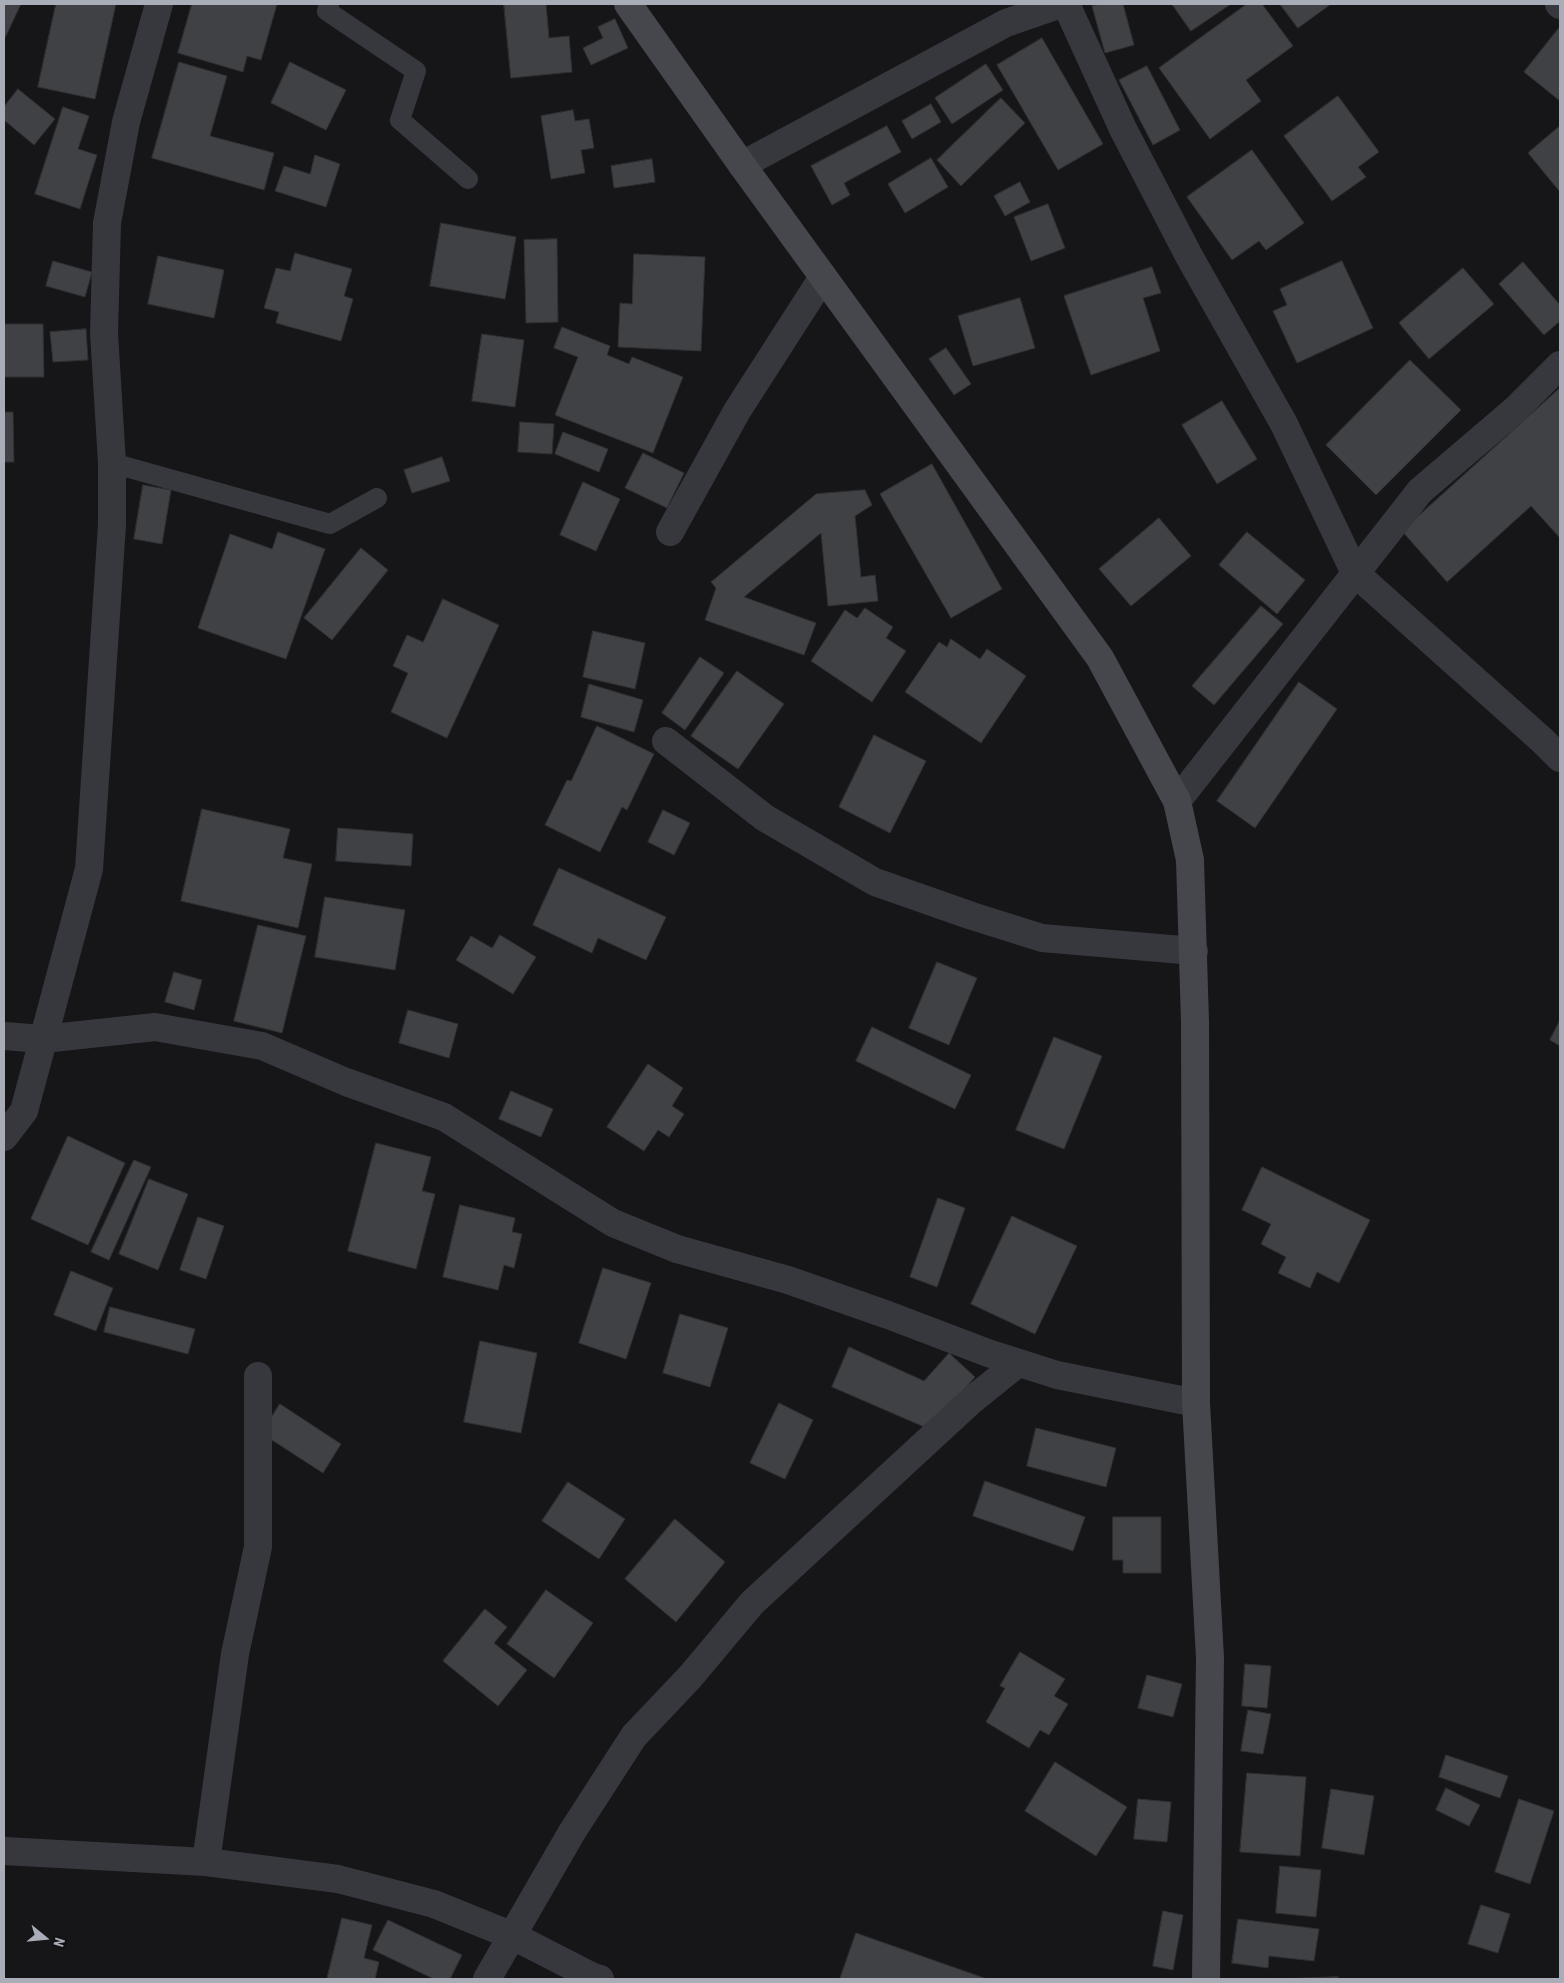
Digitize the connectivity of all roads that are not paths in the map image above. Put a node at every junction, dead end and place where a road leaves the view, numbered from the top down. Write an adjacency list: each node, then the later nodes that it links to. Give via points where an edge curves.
1 (159, 4): 10 (street, via 126,122 107,223 104,333)
2 (329, 4): 7 (lane, via 327,10 416,71 400,120)
3 (628, 4): 6 (street)
4 (1061, 4): 6 (street, via 1006,23)
5 (1066, 4): 13 (street, via 1123,129 1189,256 1284,424)
6 (742, 165): 8 (street)
7 (468, 178)
8 (823, 277): 12 (street, via 737,411); 16 (street, via 1100,658)
9 (1560, 365): 13 (street, via 1516,409 1420,491)
10 (112, 462): 11 (lane, via 330,524); 19 (street, via 112,525 89,869)
11 (377, 498)
12 (670, 532)
13 (1355, 573): 15 (street, via 1544,740); 16 (street)
14 (666, 741): 17 (street, via 765,818 875,882 1042,938)
15 (1560, 758)
16 (1177, 801): 17 (street, via 1190,860)
17 (1194, 951): 23 (street)
18 (4, 1036): 19 (street)
19 (43, 1039): 20 (street, via 24,1110); 21 (street, via 155,1027 262,1046 346,1082 444,1117 613,1223 677,1248 788,1280)
20 (4, 1137)
21 (1018, 1363): 23 (street, via 1057,1375); 26 (street, via 972,1400 752,1604 634,1736 572,1832)
22 (258, 1376): 25 (street, via 258,1547 235,1654)
23 (1196, 1403): 29 (street, via 1210,1658)
24 (4, 1851): 25 (street)
25 (206, 1862): 26 (street, via 338,1879 434,1904)
26 (513, 1936): 27 (street); 28 (street)
27 (487, 1979)
28 (600, 1979)
29 (1206, 1979)

